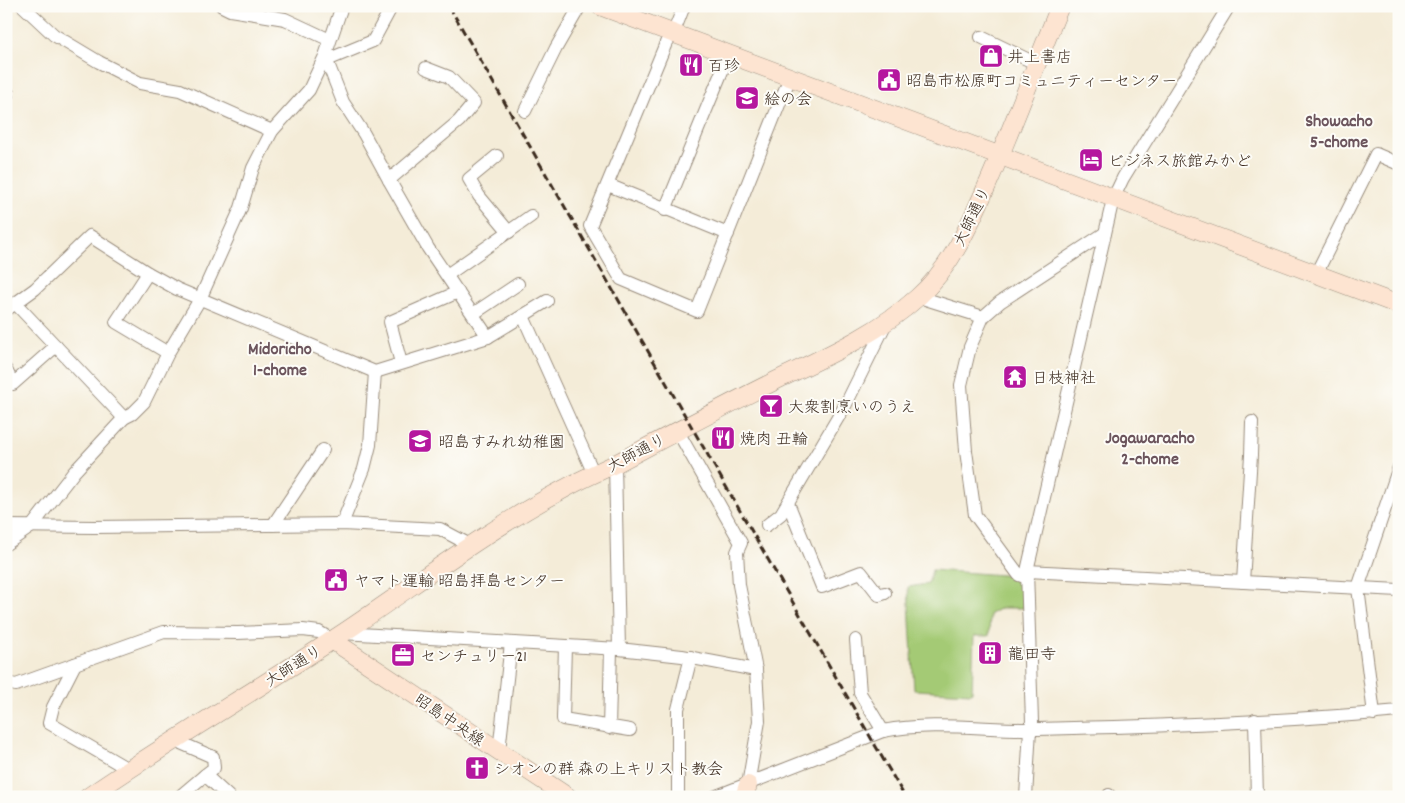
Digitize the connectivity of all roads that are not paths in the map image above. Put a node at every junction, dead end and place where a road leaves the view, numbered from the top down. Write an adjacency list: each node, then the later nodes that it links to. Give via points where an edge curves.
1 (23, 6): 19 (street, via 54,35 140,83 180,90)
2 (222, 6): 12 (street, via 285,19)
3 (342, 6): 12 (street)
4 (392, 6): 14 (street, via 373,41)
5 (580, 6): 18 (street)
6 (600, 6): 10 (street)
7 (684, 6): 10 (street)
8 (1060, 6): 15 (street, 大師通り)
9 (1229, 6): 25 (street)
10 (673, 34): 13 (street); 24 (street, via 666,43)
11 (980, 37): 15 (street)
12 (330, 40): 14 (street)
13 (729, 54): 17 (street); 26 (street)
14 (326, 58): 19 (street, via 309,90); 23 (street, via 343,102)
15 (1037, 64): 21 (street, 大師通り)
16 (426, 68): 23 (street, via 449,77 474,103 459,121)
17 (790, 77): 21 (street); 30 (street)
18 (525, 111)
19 (272, 131): 37 (street, via 253,168 241,208)
20 (497, 156): 28 (street, via 469,179)
21 (1000, 157): 25 (street); 36 (street, 大師通り, via 967,230 942,270)
22 (1399, 164): 32 (street, via 1376,154)
23 (388, 180): 33 (street)
24 (608, 185): 26 (street); 30 (street, via 590,226 621,279 697,311)
25 (1113, 198): 29 (street); 32 (street)
26 (665, 210): 30 (street)
27 (531, 216): 28 (street)
28 (509, 232): 33 (street)
29 (1105, 233): 43 (street, via 1000,302); 66 (street)
30 (728, 234)
31 (148, 273): 37 (street); 40 (street, via 90,236 35,289); 47 (street, via 116,322)
32 (1316, 274): 39 (street)
33 (447, 275): 35 (street)
34 (518, 284): 41 (street)
35 (458, 292): 41 (street); 48 (street, via 390,322)
36 (919, 297): 43 (street); 44 (street, 大師通り)
37 (200, 300): 47 (street); 50 (street)
38 (547, 301): 42 (street)
39 (1397, 301)
40 (11, 307): 46 (street)
41 (473, 314): 45 (street)
42 (523, 316): 45 (street); 57 (street)
43 (983, 317): 66 (street, via 970,347 961,385 975,515 1018,575)
44 (886, 323): 53 (street, 大師通り, via 840,350); 58 (street, via 846,404)
45 (488, 337): 48 (street)
46 (56, 346): 49 (street, via 13,384); 51 (street)
47 (168, 353): 51 (street, via 144,402)
48 (401, 363): 50 (street)
49 (6, 370)
50 (375, 372): 59 (street, via 370,445)
51 (124, 418): 63 (street, via 74,472)
52 (1252, 422): 67 (street)
53 (678, 430): 55 (street, 大師通り); 78 (street, via 741,543 737,552 739,585)
54 (323, 450): 60 (street)
55 (614, 464): 57 (street, 大師通り); 75 (street)
56 (1399, 467): 68 (street)
57 (594, 474): 65 (street, 大師通り, via 564,488)
58 (788, 503): 61 (street, via 781,514); 70 (street, via 822,587 861,572 879,595)
59 (342, 524): 60 (street); 65 (street, via 440,529)
60 (274, 525): 63 (street)
61 (767, 525)
62 (6, 526): 63 (street)
63 (32, 526): 64 (street)
64 (6, 544)
65 (470, 544): 71 (street, 大師通り)
66 (1027, 575): 67 (street); 84 (street)
67 (1243, 582): 68 (street)
68 (1358, 588): 69 (street); 81 (street)
69 (1399, 590)
70 (885, 593)
71 (337, 637): 73 (street); 77 (street, via 304,630 164,632); 87 (street, 大師通り); 88 (street, 昭島中央線)
72 (856, 640): 86 (street, via 860,693)
73 (511, 643): 74 (street); 88 (street)
74 (565, 646): 75 (street); 83 (street, via 563,719)
75 (615, 649): 76 (street); 83 (street)
76 (691, 657): 78 (street); 96 (street, via 678,708)
77 (75, 664): 79 (street, via 16,685); 89 (street, via 53,707 49,723)
78 (756, 670): 91 (street, via 759,721)
79 (6, 683)
80 (1399, 712): 81 (street)
81 (1374, 714): 82 (street)
82 (1255, 720): 84 (street); 99 (street)
83 (609, 728): 85 (street)
84 (1030, 729): 86 (street, via 919,726); 98 (street)
85 (630, 730)
86 (883, 731): 91 (street)
87 (174, 740): 89 (street, 大師通り); 90 (street, via 213,757 214,768)
88 (499, 751): 95 (street, 昭島中央線)
89 (128, 770): 92 (street, 大師通り)
90 (205, 775): 93 (street); 94 (street)
91 (746, 791): 97 (street)
92 (88, 797)
93 (179, 797)
94 (229, 797)
95 (568, 797)
96 (678, 797)
97 (714, 797)
98 (1026, 797)
99 (1257, 797)

